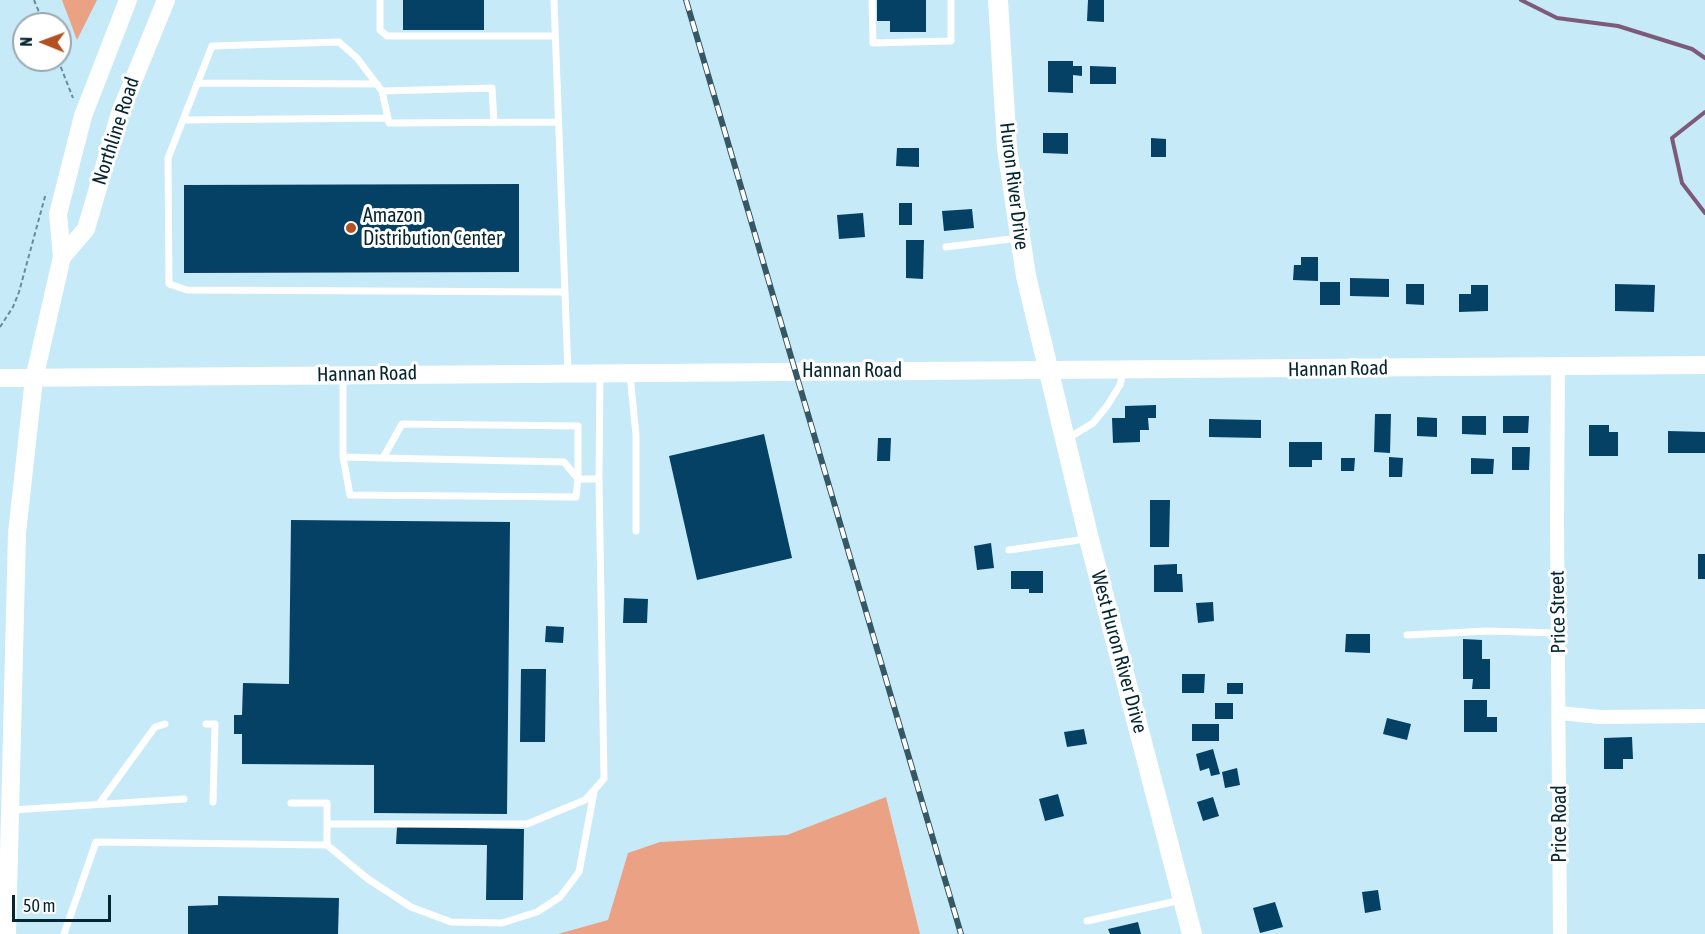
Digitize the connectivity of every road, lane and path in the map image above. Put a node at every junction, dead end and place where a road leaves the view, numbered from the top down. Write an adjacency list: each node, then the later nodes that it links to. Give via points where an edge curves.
1 (128, 0): 13 (street, Northline Road)
2 (166, 0): 20 (street, Northline Road, via 120,113 86,229)
3 (380, 0): 8 (lane, via 380,30 387,36)
4 (554, 0): 8 (lane)
5 (872, 0): 6 (lane, via 873,43 951,41)
6 (951, 0)
7 (998, 0): 18 (main road, Huron River Drive, via 1007,148)
8 (554, 36): 17 (lane)
9 (63, 72): 13 (path)
10 (197, 83): 11 (lane); 11 (lane, via 212,45 339,42); 15 (lane)
11 (377, 84): 12 (lane)
12 (382, 91): 14 (lane); 16 (lane, via 492,88)
13 (83, 116): 20 (street, Northline Road, via 58,214)
14 (388, 118): 15 (lane); 16 (lane, via 388,123)
15 (183, 120): 21 (lane, via 168,158 169,284 187,290)
16 (494, 122): 17 (lane)
17 (557, 122): 21 (lane)
18 (1019, 238): 19 (lane); 24 (main road, Huron River Drive)
19 (946, 247)
20 (62, 258): 31 (street, Northline Road)
21 (565, 292): 26 (lane)
22 (1705, 365): 23 (street, Hannan Road)
23 (1558, 366): 25 (street, Hannan Road); 40 (street, Price Street)
24 (1047, 370): 25 (street, Hannan Road); 28 (street, Hannan Road); 32 (main road, West Huron River Drive)
25 (1124, 370): 32 (lane, via 1120,385 1093,423)
26 (568, 373): 27 (street, Hannan Road); 29 (street, Hannan Road)
27 (600, 373): 28 (street, Hannan Road); 36 (lane)
28 (630, 373): 37 (lane, via 636,435)
29 (343, 374): 31 (street, Hannan Road); 33 (lane)
30 (0, 378): 31 (street, Hannan Road)
31 (34, 379): 51 (street, Northline Road, via 17,533)
32 (1065, 440): 38 (main road, West Huron River Drive)
33 (343, 457): 34 (lane); 35 (lane, via 350,495 576,497)
34 (383, 458): 35 (lane, via 564,462); 35 (lane, via 402,424 578,426)
35 (578, 479): 36 (lane)
36 (598, 479): 46 (lane, via 604,779)
37 (636, 531)
38 (1089, 538): 39 (lane); 54 (main road, West Huron River Drive)
39 (1010, 550)
40 (1558, 633): 41 (lane, via 1488,630); 42 (street, Price Street)
41 (1407, 635)
42 (1560, 713): 43 (street, via 1600,717); 59 (street, Price Road)
43 (1705, 716)
44 (165, 724): 50 (lane, via 155,727)
45 (206, 724): 48 (lane, via 214,724)
46 (594, 790): 52 (lane, via 585,800 527,824); 53 (lane, via 579,872 560,897 537,912 502,923 451,922 411,907 368,879)
47 (184, 799): 50 (lane)
48 (213, 802)
49 (291, 803): 52 (lane, via 327,803)
50 (99, 804): 51 (lane)
51 (12, 810): 56 (street, Northline Road)
52 (327, 824): 53 (lane)
53 (327, 845): 57 (lane, via 96,842)
54 (1183, 899): 55 (lane); 58 (main road, West Huron River Drive)
55 (1087, 921)
56 (7, 934)
57 (64, 934)
58 (1192, 934)
59 (1560, 934)

